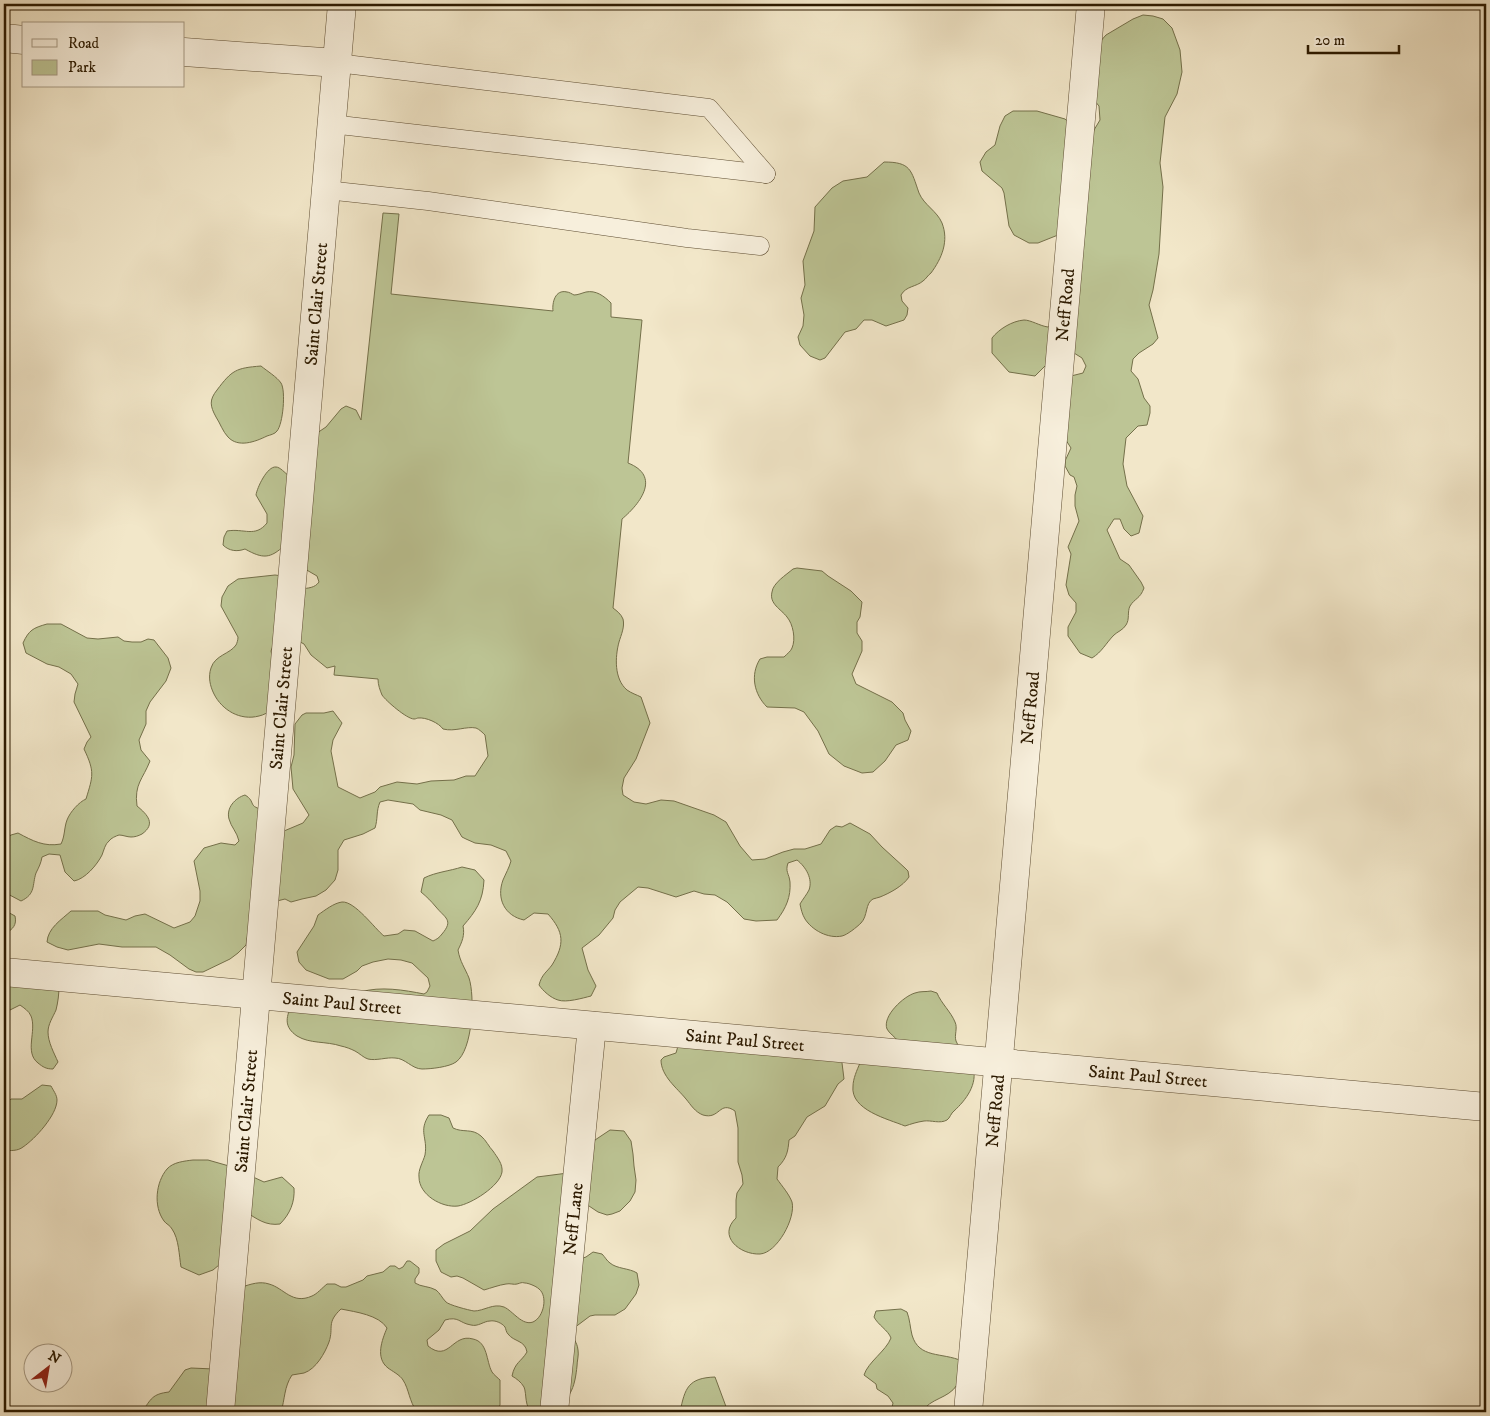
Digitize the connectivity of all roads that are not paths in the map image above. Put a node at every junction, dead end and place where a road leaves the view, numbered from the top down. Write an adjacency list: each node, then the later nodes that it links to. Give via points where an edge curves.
1 (342, 4): 6 (street, Saint Clair Street)
2 (1091, 4): 13 (street, Neff Road)
3 (4, 38): 4 (street)
4 (22, 40)
5 (185, 52): 6 (street)
6 (337, 63): 7 (street, Saint Clair Street); 7 (lane, via 709,108 766,174)
7 (331, 124): 8 (street, Saint Clair Street)
8 (326, 190): 9 (lane); 11 (street, Saint Clair Street)
9 (760, 246)
10 (4, 972): 11 (street, Saint Paul Street)
11 (256, 995): 12 (street, Saint Paul Street); 15 (street, Saint Clair Street)
12 (592, 1026): 13 (street, Saint Paul Street); 16 (street, Neff Lane)
13 (999, 1063): 14 (street, Saint Paul Street); 17 (street, Neff Road)
14 (1486, 1107)
15 (220, 1412)
16 (554, 1412)
17 (968, 1412)

